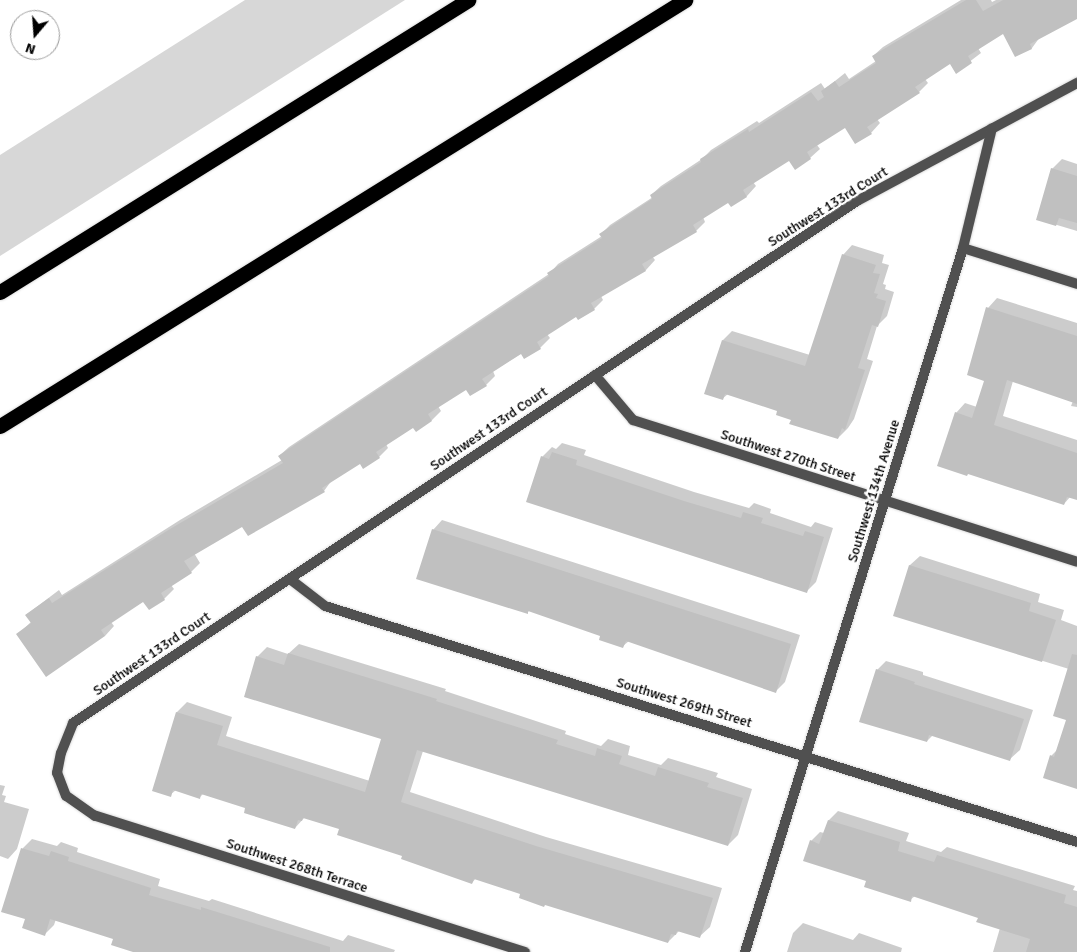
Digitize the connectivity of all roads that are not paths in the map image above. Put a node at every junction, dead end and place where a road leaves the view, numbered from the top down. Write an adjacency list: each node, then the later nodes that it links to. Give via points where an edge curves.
1 (468, 0): 7 (highway)
2 (685, 0): 9 (highway)
3 (1077, 83): 4 (street)
4 (992, 128): 5 (street, Southwest 134th Avenue); 8 (street, Southwest 133rd Court, via 858,201)
5 (963, 248): 6 (street); 10 (street, Southwest 134th Avenue)
6 (1077, 284)
7 (0, 292)
8 (596, 375): 10 (street, Southwest 270th Street, via 633,420); 12 (street, Southwest 133rd Court)
9 (0, 426)
10 (885, 502): 11 (street, Southwest 270th Street); 13 (street, Southwest 134th Avenue)
11 (1077, 562)
12 (290, 579): 13 (street, Southwest 269th Street, via 325,606); 14 (street, Southwest 133rd Court, via 73,723 57,773)
13 (806, 756): 15 (street, Southwest 269th Street); 17 (street, Southwest 134th Avenue)
14 (66, 796): 16 (street, Southwest 268th Terrace, via 95,816)
15 (1077, 842)
16 (525, 952)
17 (745, 952)

